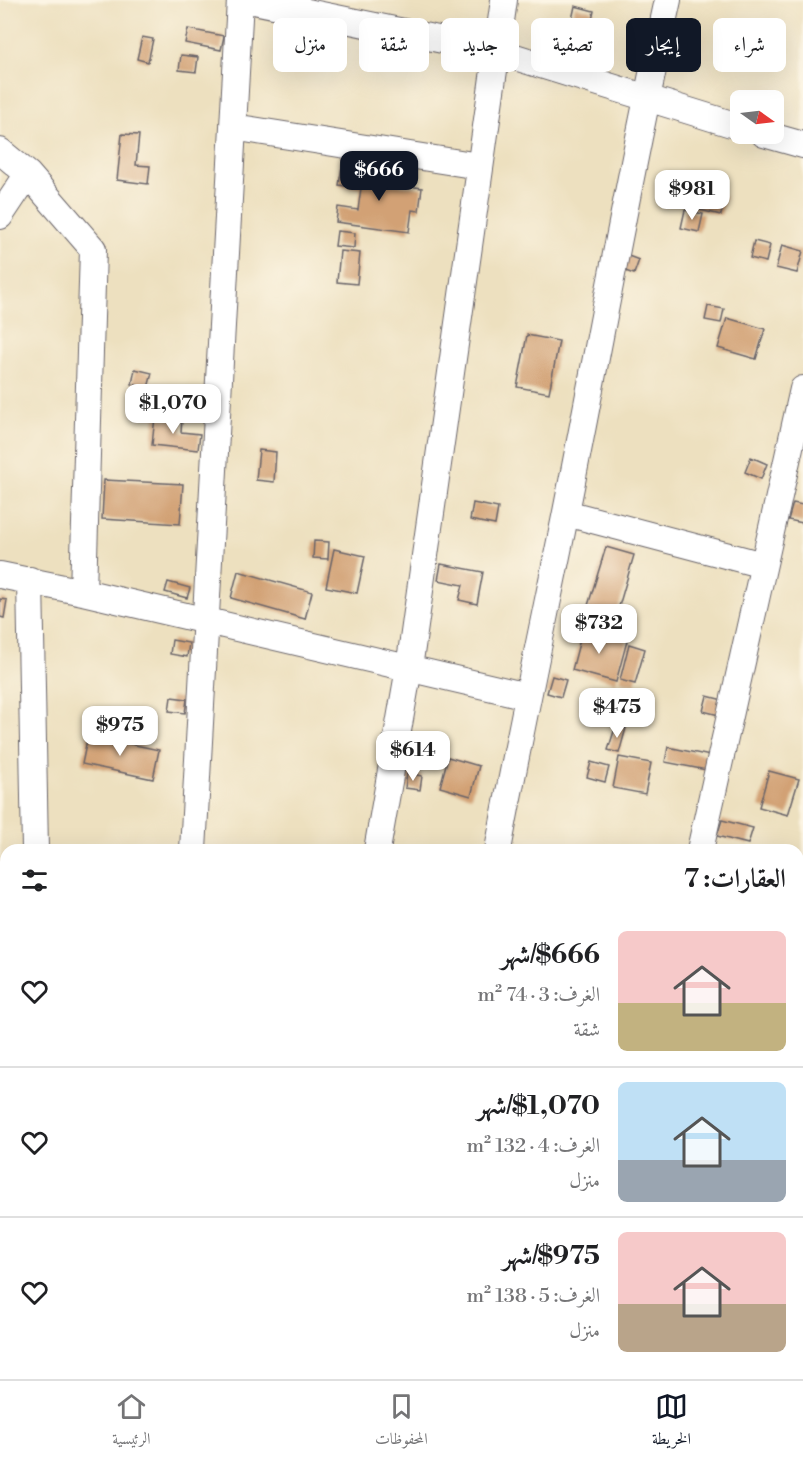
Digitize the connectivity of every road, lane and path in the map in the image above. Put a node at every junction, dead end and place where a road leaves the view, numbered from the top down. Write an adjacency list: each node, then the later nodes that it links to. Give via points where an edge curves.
1 (240, 0): 11 (street)
2 (249, 0): 6 (street)
3 (504, 0): 5 (street)
4 (668, 0): 9 (street)
5 (501, 18)
6 (441, 40)
7 (519, 58): 9 (street)
8 (493, 72): 15 (street)
9 (646, 98): 10 (street); 19 (street)
10 (730, 124)
11 (233, 127): 15 (street); 24 (street)
12 (784, 140): 13 (street)
13 (803, 146)
14 (0, 151): 16 (street)
15 (479, 166): 25 (street)
16 (27, 174): 17 (street); 23 (street, via 93,249)
17 (0, 216)
18 (803, 388): 20 (street)
19 (566, 513): 20 (street); 26 (street)
20 (763, 565): 31 (street)
21 (0, 575): 22 (street)
22 (30, 580): 23 (street); 27 (street)
23 (83, 591): 24 (street)
24 (205, 620): 25 (street); 28 (street)
25 (409, 668): 26 (street); 29 (street)
26 (527, 696): 30 (street)
27 (36, 844)
28 (193, 844)
29 (378, 844)
30 (499, 844)
31 (701, 844)

